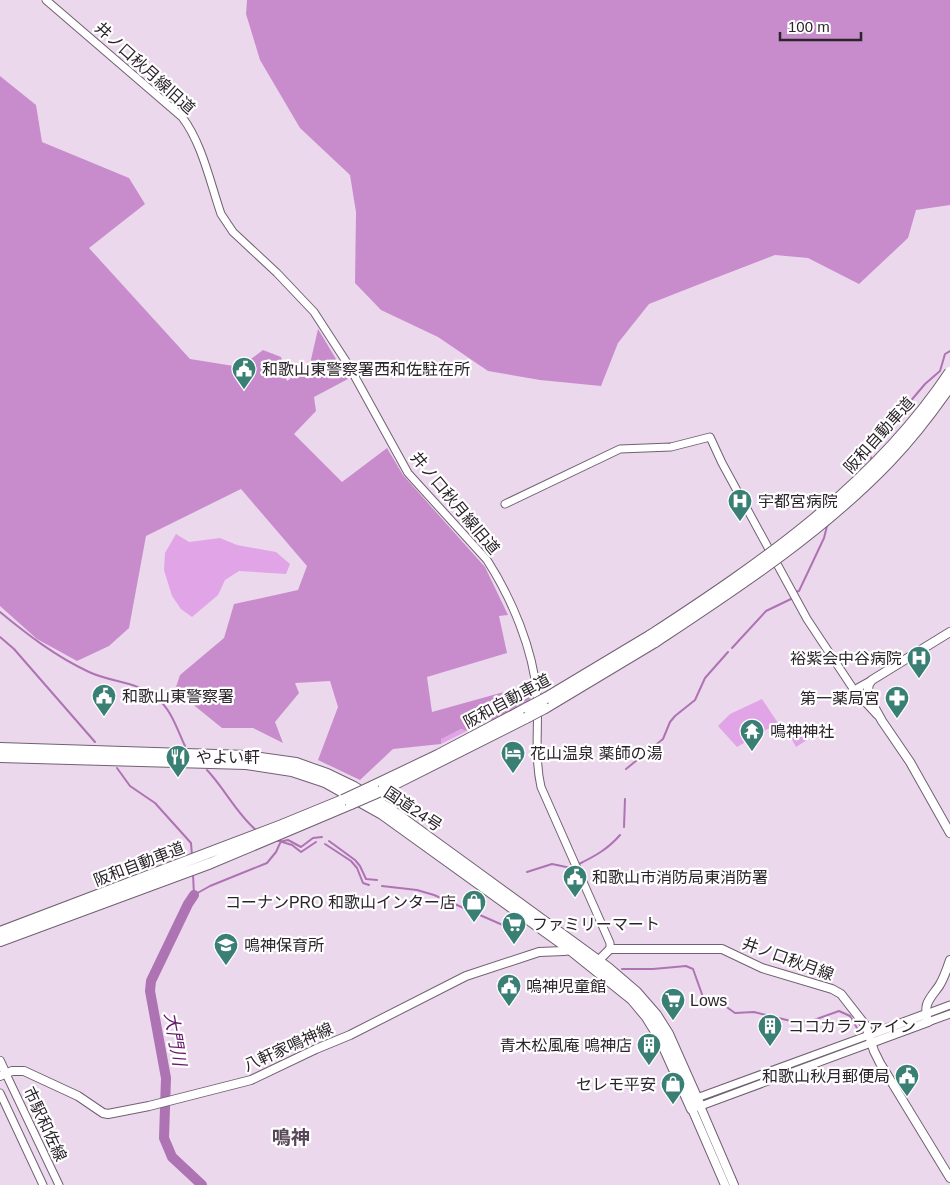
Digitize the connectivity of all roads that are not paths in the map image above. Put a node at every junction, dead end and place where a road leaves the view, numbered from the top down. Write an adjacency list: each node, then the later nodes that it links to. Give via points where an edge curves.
1 (46, 0): 17 (street, 井ノ口秋月線旧道, via 182,117 196,140 226,223 314,312 349,366 408,473 494,571 529,652 537,695 537,768 541,787)
2 (950, 372): 6 (highway, 阪和自動車道, bridge, via 910,426 836,501)
3 (950, 386): 6 (highway, 阪和自動車道, bridge, via 891,460 842,507 741,585)
4 (505, 504): 8 (street, via 620,449 671,447 710,437 808,619)
5 (950, 632): 7 (main road)
6 (653, 638): 12 (highway, 阪和自動車道, bridge, via 546,703 438,755 377,789)
7 (872, 680): 8 (street); 9 (main road, via 867,694)
8 (854, 690): 9 (street)
9 (882, 721): 13 (main road, via 910,762)
10 (0, 748): 16 (highway, 国道24号, via 247,756 296,763 332,776 391,810)
11 (0, 757): 16 (highway, 国道24号, via 246,764 308,776 382,814)
12 (285, 828): 14 (highway, 阪和自動車道); 15 (highway, 阪和自動車道, via 210,863)
13 (950, 833)
14 (0, 932)
15 (0, 941)
16 (573, 947): 19 (highway, 国道24号); 25 (main road, 八軒家鳴神線, via 539,952 466,976 252,1080 153,1105 108,1114 24,1071)
17 (610, 949): 19 (main road); 23 (main road, 井ノ口秋月線, via 722,949 762,968 832,989 840,994 866,1026)
18 (950, 960): 22 (main road, via 943,978 928,999)
19 (595, 964): 27 (highway, 国道24号, via 636,992 656,1015 675,1048)
20 (950, 1005): 22 (street)
21 (950, 1014): 22 (street)
22 (927, 1018): 23 (main road)
23 (870, 1039): 27 (street); 28 (main road, 井ノ口秋月線, via 902,1102)
24 (0, 1061): 25 (main road)
25 (3, 1075): 30 (street, 市駅和佐線)
26 (0, 1093): 29 (street, 市駅和佐線)
27 (694, 1104): 31 (main road); 32 (main road)
28 (950, 1178)
29 (43, 1185)
30 (59, 1185)
31 (725, 1185)
32 (734, 1185)

